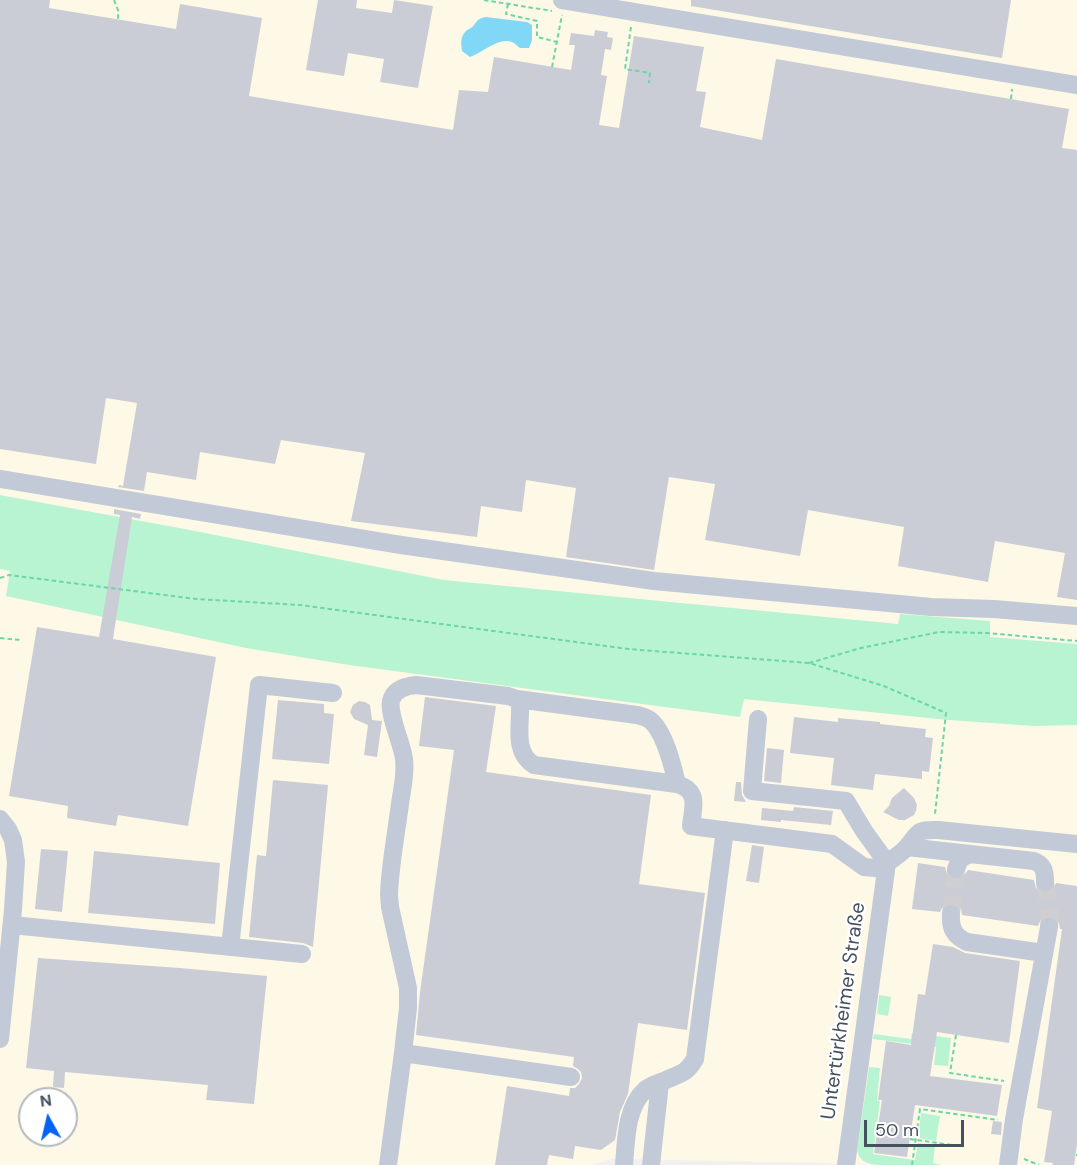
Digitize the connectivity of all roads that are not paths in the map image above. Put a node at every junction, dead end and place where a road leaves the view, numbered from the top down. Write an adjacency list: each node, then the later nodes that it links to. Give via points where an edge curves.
1 (563, 0): 2 (street)
2 (1077, 85)
3 (0, 479): 4 (street, via 401,545 654,581 931,607)
4 (1077, 616)
5 (333, 693): 20 (street, via 259,686)
6 (517, 699): 8 (street, via 651,720 671,756); 8 (street, via 522,754 534,765); 24 (street, via 416,685 398,690 391,699 391,715 404,761 388,896 408,988)
7 (758, 719): 14 (street, via 752,791 846,801)
8 (677, 784): 10 (street, via 691,792 691,826)
9 (0, 819): 18 (street, via 13,840 16,862)
10 (725, 830): 14 (street, via 832,844 864,867); 26 (street, via 695,1059 688,1070)
11 (1077, 844): 12 (street, via 933,829 919,832)
12 (907, 847): 13 (street); 14 (street)
13 (970, 854): 15 (street, via 960,859); 16 (street, via 1040,863)
14 (886, 866): 30 (street, Untertürkheimer Straße)
15 (956, 869)
16 (1046, 882)
17 (951, 914): 21 (street, via 951,929 967,942)
18 (12, 925): 20 (street); 23 (street)
19 (1049, 927): 21 (street)
20 (230, 947): 22 (street)
21 (1044, 952): 31 (street)
22 (302, 954)
23 (0, 1039)
24 (403, 1053): 25 (street); 27 (street)
25 (571, 1077)
26 (660, 1083): 28 (street, via 645,1091 633,1106); 29 (street)
27 (388, 1165)
28 (624, 1165)
29 (651, 1165)
30 (846, 1165)
31 (1008, 1165)

